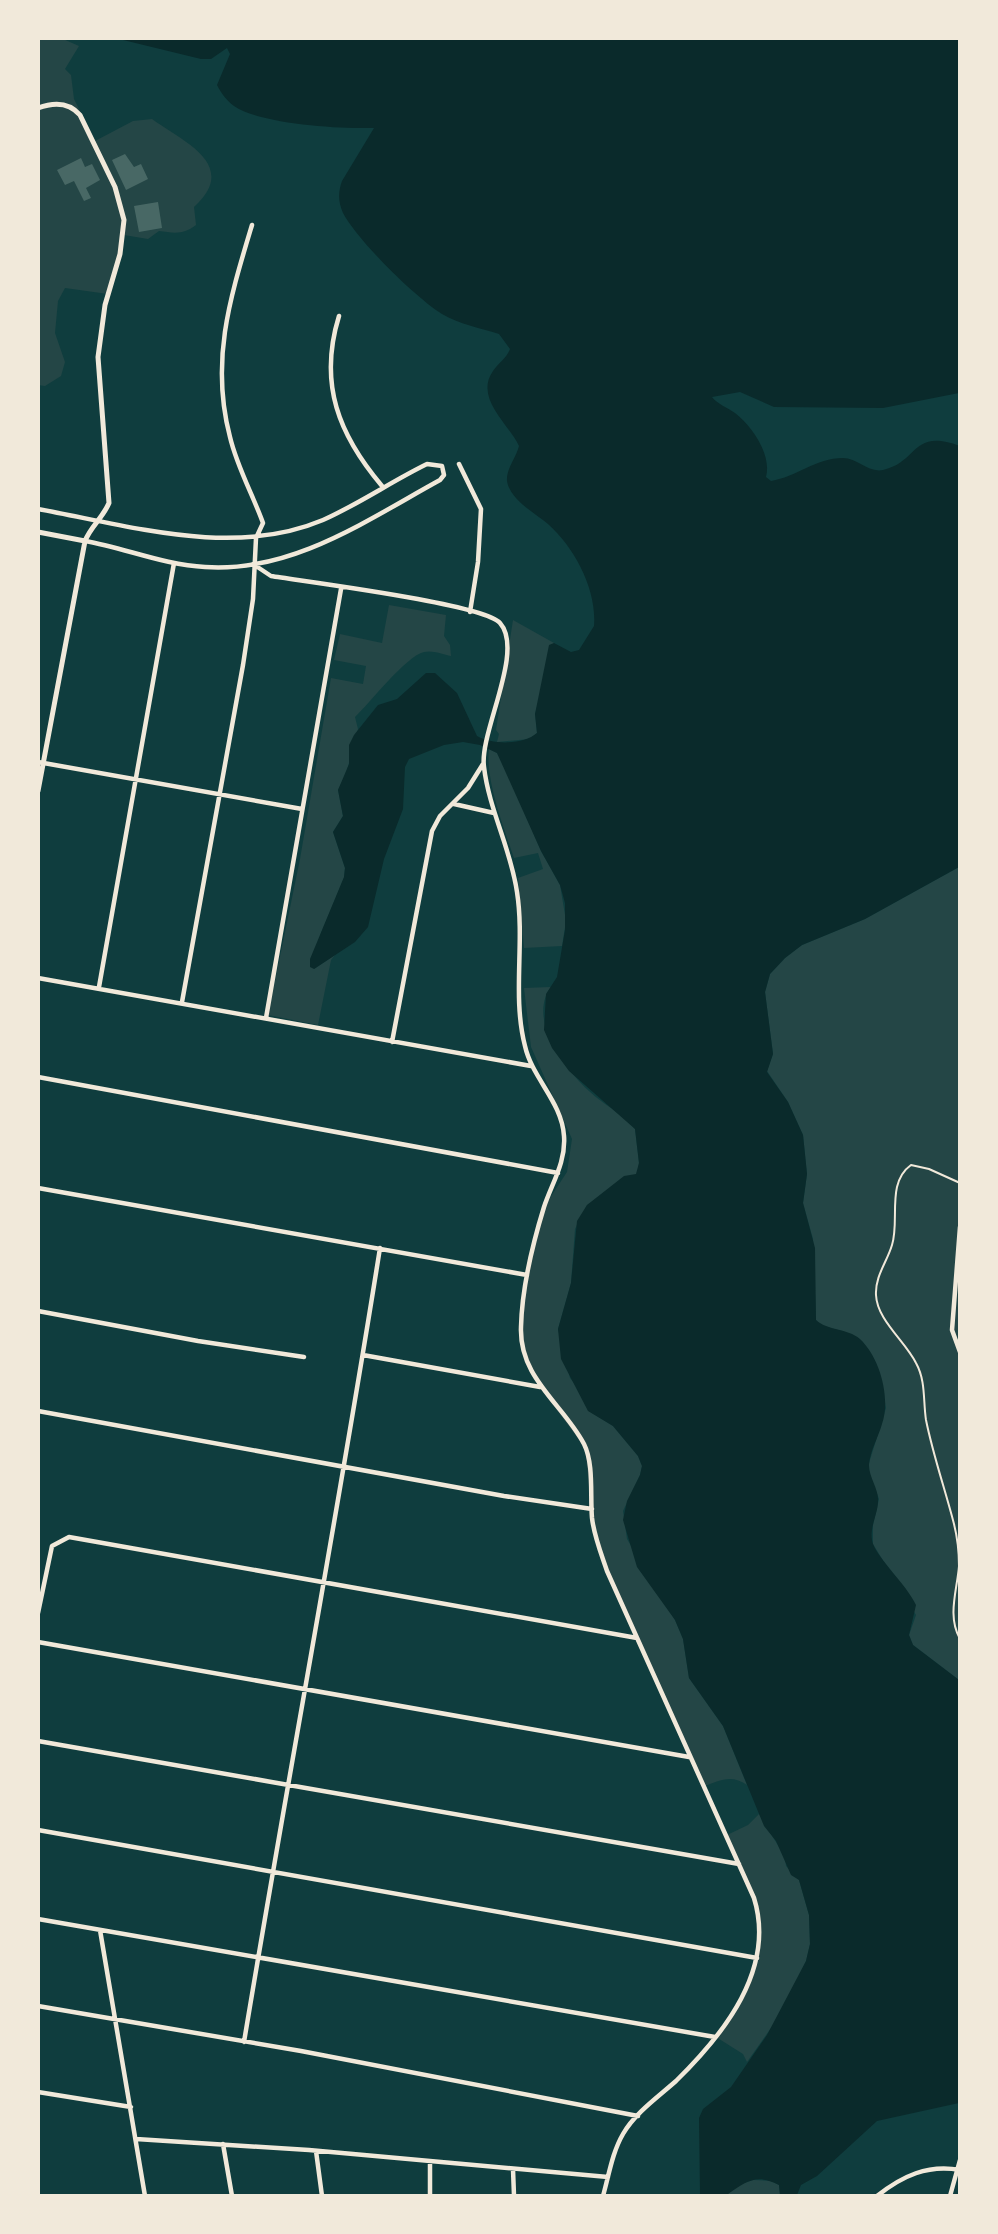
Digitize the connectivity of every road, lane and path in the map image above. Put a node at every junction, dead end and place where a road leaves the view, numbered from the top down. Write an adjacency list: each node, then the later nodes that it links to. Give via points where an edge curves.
1 (38, 108): 7 (street, via 60,104 75,108 122,209 123,233 104,305 98,357 110,490)
2 (252, 225): 9 (street, via 225,316 221,369 230,438 263,523)
3 (339, 316): 5 (street, via 331,355 337,413 351,445)
4 (459, 464): 14 (street, via 481,509)
5 (383, 486): 9 (street, via 324,519); 12 (street, via 427,464 442,466 440,480 332,541)
6 (38, 509): 7 (street)
7 (102, 521): 9 (street, via 189,535); 10 (street, via 90,527)
8 (38, 532): 10 (street)
9 (256, 538): 12 (street)
10 (85, 541): 11 (street); 15 (street)
11 (174, 563): 12 (street, via 237,568); 17 (street)
12 (253, 564): 13 (street, via 271,576); 19 (street, via 253,599)
13 (341, 589): 14 (street); 21 (street)
14 (470, 612): 16 (street, via 493,617 507,638)
15 (41, 762): 17 (street); 18 (street)
16 (483, 764): 20 (street); 22 (street)
17 (136, 780): 19 (street); 24 (street)
18 (38, 791)
19 (219, 794): 21 (street); 25 (street)
20 (453, 804): 22 (street); 27 (street, via 437,823 427,853)
21 (302, 808): 26 (street)
22 (494, 813): 28 (street, via 517,891 520,1012)
23 (38, 978): 24 (street)
24 (99, 987): 25 (street)
25 (183, 1002): 26 (street)
26 (266, 1018): 27 (street)
27 (392, 1042): 28 (street)
28 (531, 1066): 30 (street, via 562,1124 564,1152)
29 (38, 1077): 30 (street)
30 (558, 1172): 35 (street)
31 (960, 1183): 47 (path, via 929,1169 911,1165 906,1169 899,1180 892,1244 880,1269 876,1293 878,1308 917,1363 924,1385 926,1418 955,1526 959,1563 952,1617)
32 (38, 1188): 34 (street)
33 (960, 1227): 37 (street, via 952,1325)
34 (380, 1248): 35 (street); 38 (street)
35 (527, 1275): 40 (street, via 522,1350)
36 (38, 1311): 39 (street)
37 (960, 1352)
38 (363, 1355): 40 (street); 42 (street)
39 (304, 1357)
40 (540, 1387): 43 (street, via 586,1448)
41 (38, 1411): 42 (street)
42 (343, 1467): 43 (street); 44 (street)
43 (592, 1509): 46 (street, via 600,1551)
44 (325, 1583): 45 (street, via 75,1538 57,1541 49,1557); 46 (street); 49 (street)
45 (38, 1612)
46 (638, 1639): 51 (street)
47 (960, 1639)
48 (38, 1642): 49 (street)
49 (306, 1689): 51 (street); 52 (street)
50 (38, 1741): 52 (street)
51 (690, 1757): 54 (street)
52 (288, 1785): 54 (street); 55 (street)
53 (38, 1830): 55 (street)
54 (739, 1864): 59 (street, via 761,1919)
55 (271, 1872): 58 (street); 59 (street)
56 (38, 1919): 57 (street)
57 (100, 1930): 58 (street); 61 (street)
58 (258, 1958): 62 (street); 63 (street)
59 (757, 1958): 62 (street, via 744,1995)
60 (38, 2006): 61 (street)
61 (116, 2020): 63 (street); 65 (street)
62 (715, 2037): 66 (street)
63 (244, 2042): 66 (street)
64 (38, 2092): 65 (street)
65 (131, 2107): 67 (street)
66 (639, 2116): 74 (street, via 624,2132)
67 (136, 2139): 68 (street); 75 (street)
68 (223, 2144): 69 (street); 76 (street)
69 (316, 2151): 71 (street); 77 (street)
70 (960, 2160): 73 (street)
71 (430, 2162): 72 (street); 78 (street)
72 (513, 2169): 74 (street); 79 (street)
73 (958, 2170): 81 (street, via 915,2173); 82 (street)
74 (608, 2177): 80 (street)
75 (145, 2196)
76 (232, 2196)
77 (322, 2196)
78 (430, 2196)
79 (514, 2196)
80 (603, 2196)
81 (877, 2196)
82 (950, 2196)

